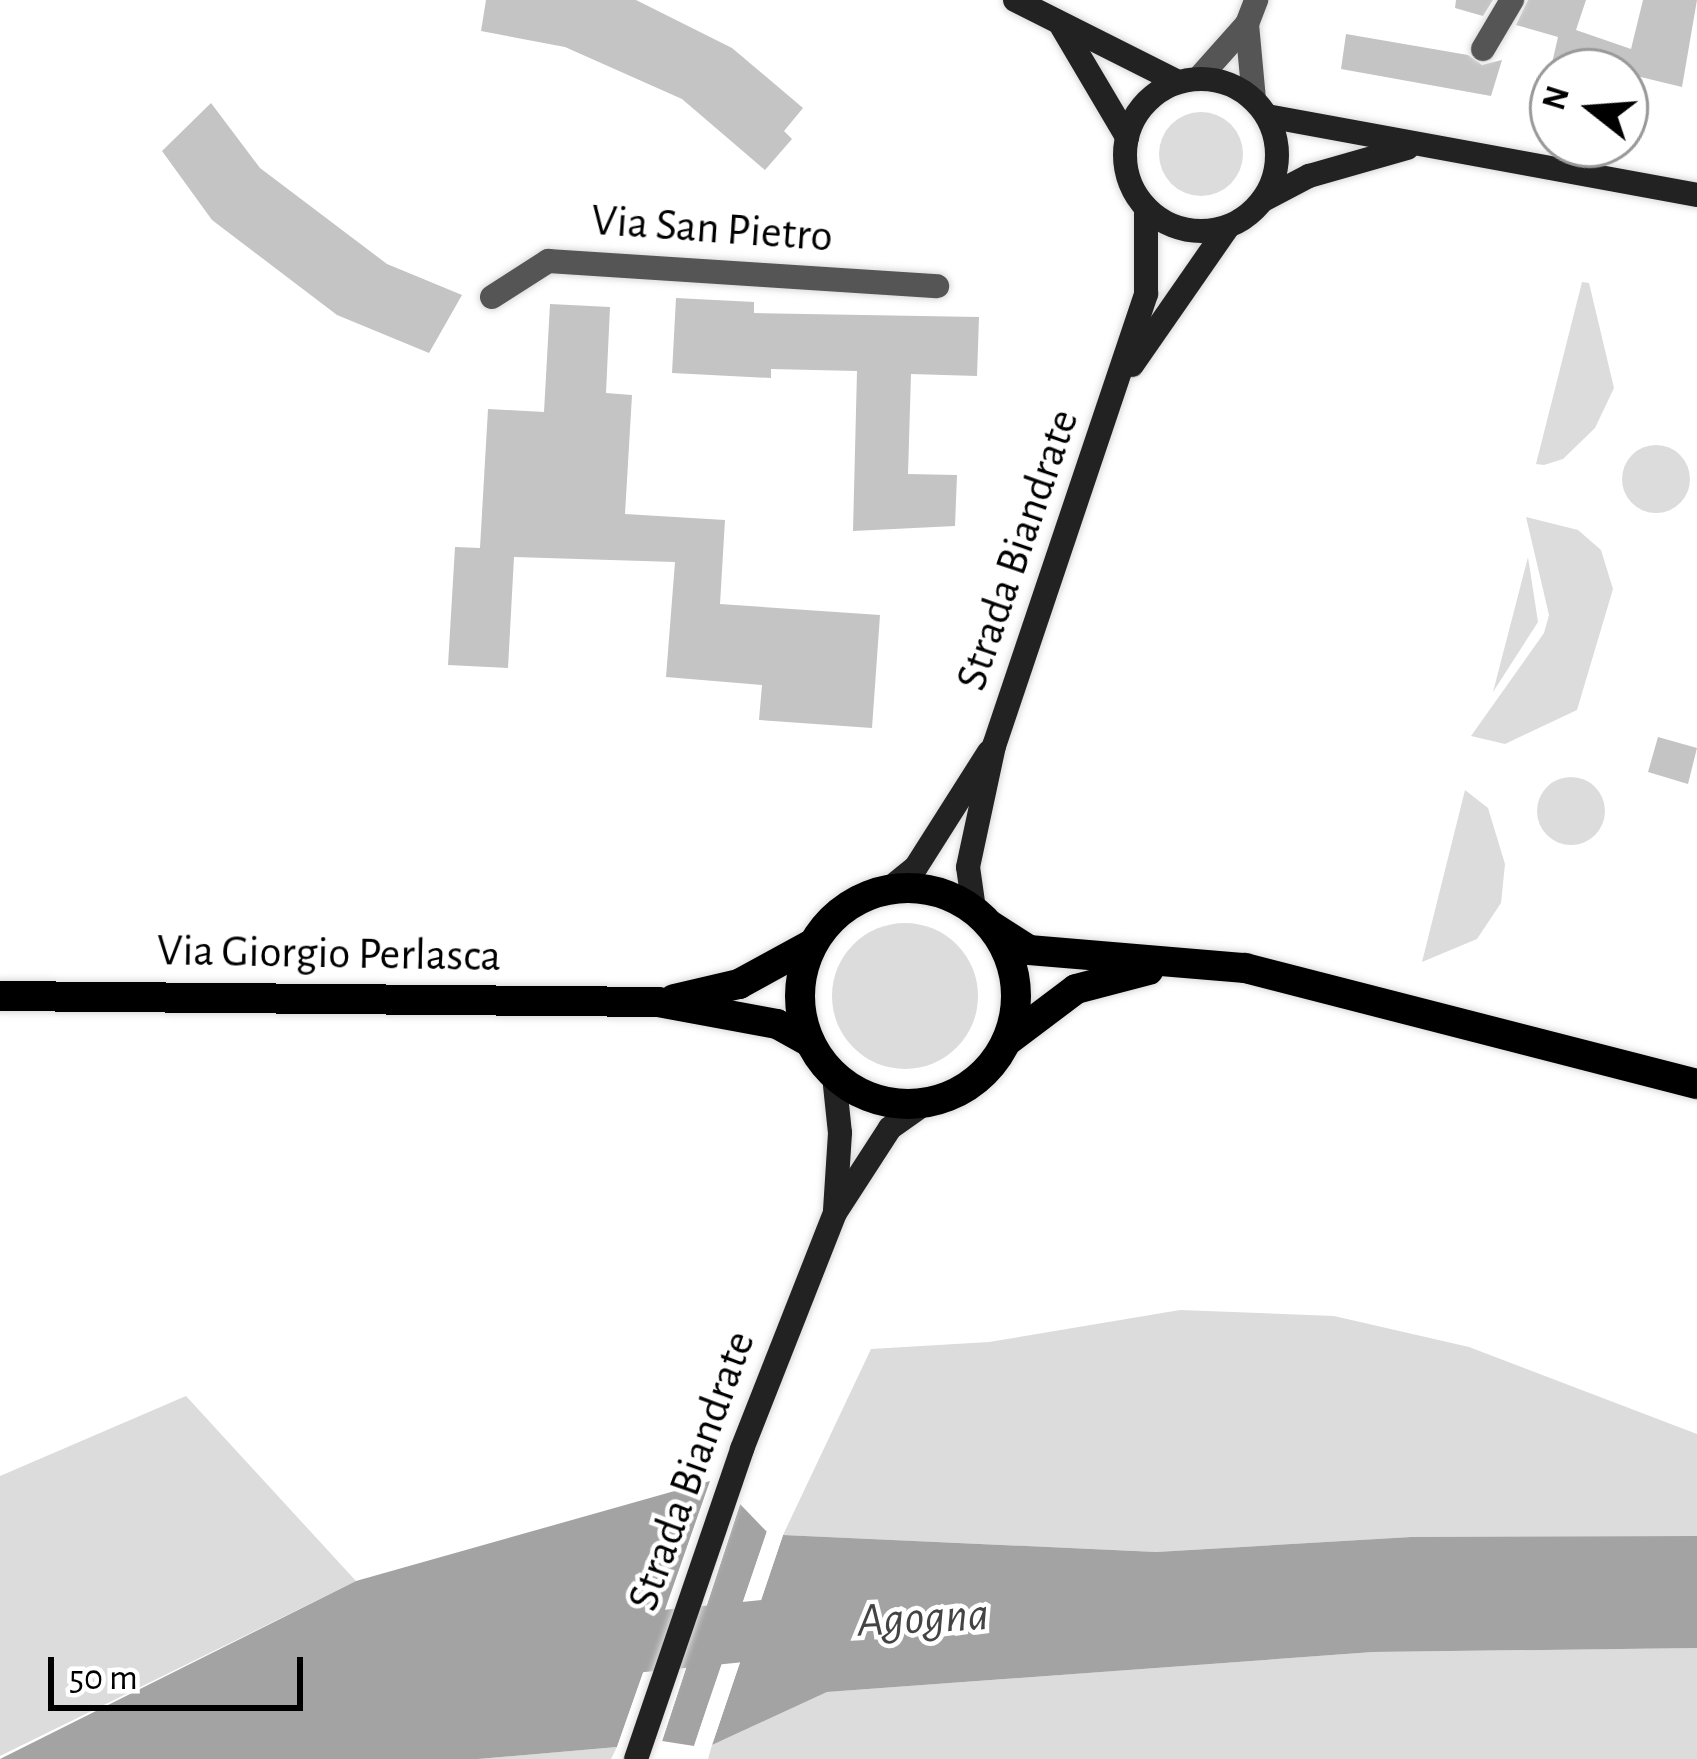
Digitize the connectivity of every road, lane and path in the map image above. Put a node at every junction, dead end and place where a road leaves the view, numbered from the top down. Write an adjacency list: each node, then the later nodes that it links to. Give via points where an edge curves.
1 (1015, 0): 4 (main road)
2 (1512, 0): 5 (street)
3 (1252, 12): 6 (street); 7 (street)
4 (1062, 27): 6 (main road); 8 (main road)
5 (1483, 50)
6 (1188, 80): 7 (main road); 8 (main road, via 1145,103)
7 (1260, 107): 9 (main road); 11 (main road, via 1278,158)
8 (1127, 137): 12 (main road, via 1127,175)
9 (1410, 147): 10 (main road); 11 (main road, via 1309,176)
10 (1697, 195)
11 (1263, 200): 13 (main road)
12 (1146, 208): 13 (main road, via 1184,230); 16 (main road, Strada Biandrate, via 1149,276)
13 (1228, 227): 16 (main road, Strada Biandrate)
14 (937, 286): 15 (street, Via San Pietro, via 548,261)
15 (492, 297)
16 (1120, 382): 17 (main road, Strada Biandrate)
17 (994, 746): 18 (main road, Strada Biandrate, via 916,867); 19 (main road, Strada Biandrate, via 970,848)
18 (890, 888): 19 (main road, via 919,887); 20 (main road, via 858,898)
19 (982, 917): 21 (main road, via 1029,950); 24 (main road, via 1016,980)
20 (812, 944): 23 (main road, Via Giorgio Perlasca, via 739,984); 25 (main road, via 799,993)
21 (1162, 967): 24 (main road, via 1076,989); 27 (main road, via 1245,968)
22 (0, 996): 23 (main road, Via Giorgio Perlasca)
23 (658, 1002): 25 (main road, Via Giorgio Perlasca, via 777,1024)
24 (1006, 1041): 28 (main road, via 973,1083)
25 (809, 1042): 26 (main road)
26 (834, 1076): 28 (main road, via 861,1094); 29 (main road, Strada Biandrate)
27 (1697, 1084)
28 (924, 1104): 29 (main road, Strada Biandrate, via 890,1128)
29 (835, 1213): 30 (main road, Strada Biandrate, via 742,1449)
30 (639, 1752)

